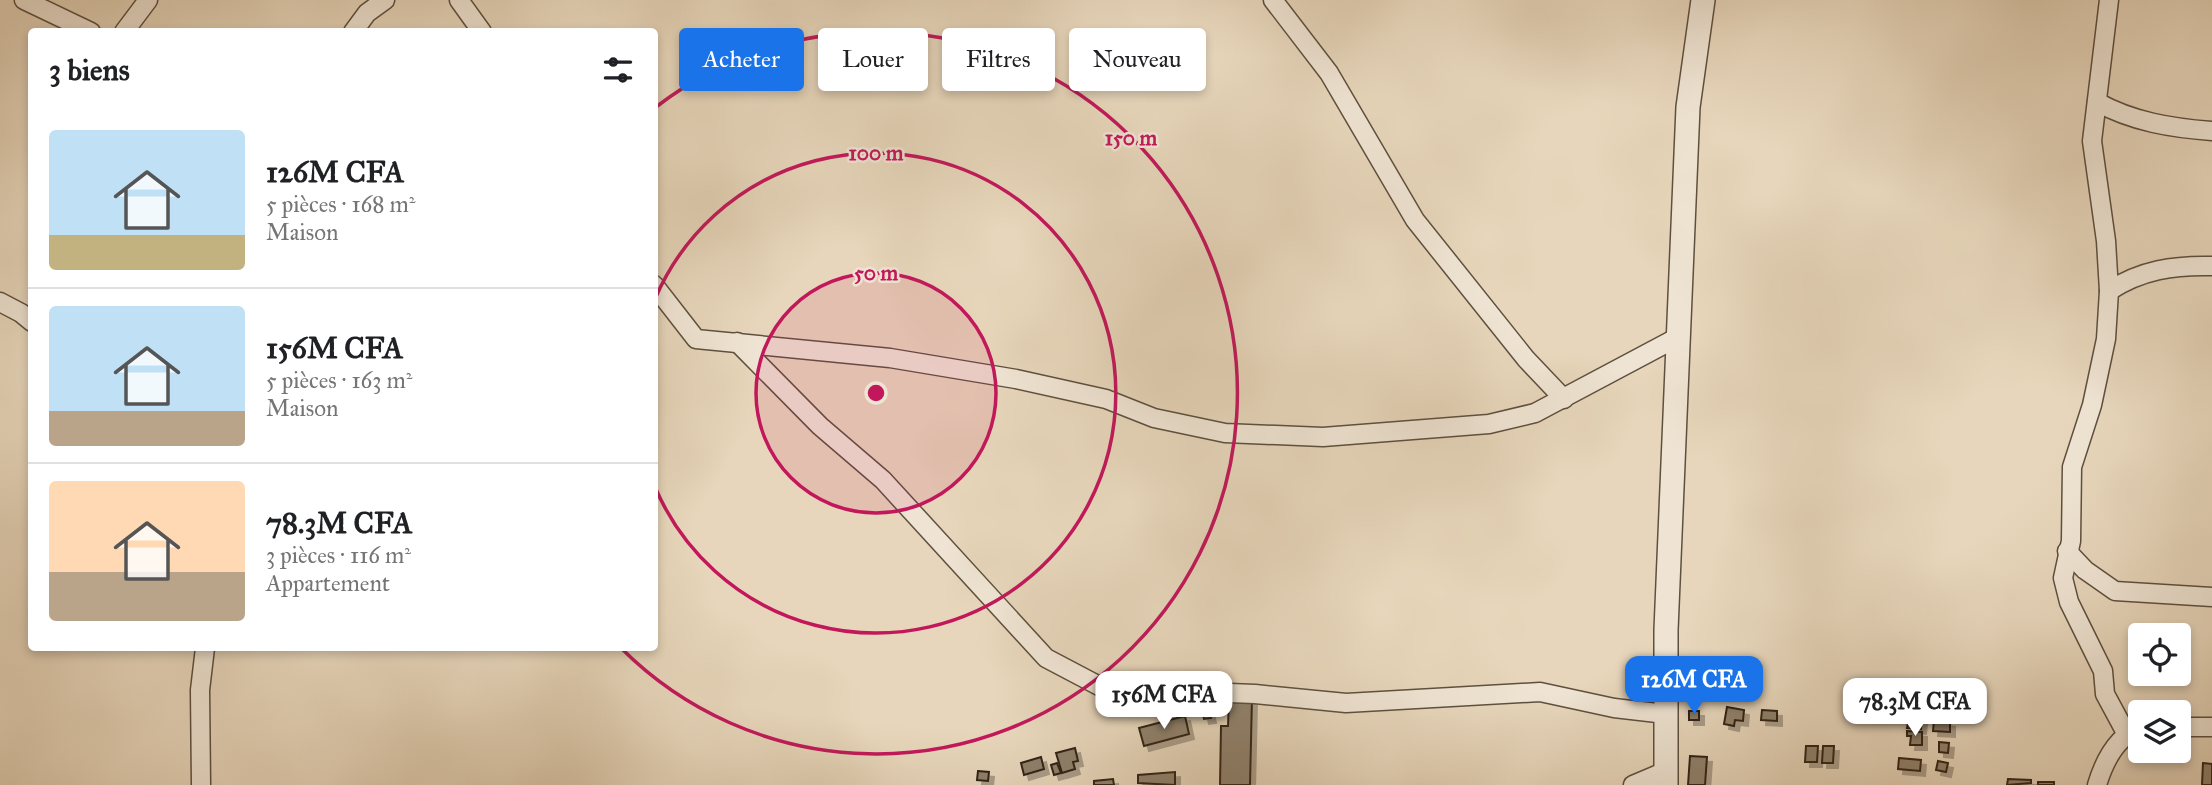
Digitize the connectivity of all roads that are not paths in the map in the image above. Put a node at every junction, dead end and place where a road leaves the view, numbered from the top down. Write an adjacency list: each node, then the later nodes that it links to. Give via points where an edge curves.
1 (24, 0): 8 (street)
2 (148, 0): 9 (street)
3 (385, 0): 10 (street)
4 (459, 0): 11 (street)
5 (1273, 0): 21 (street, via 1329,73 1415,220 1526,359)
6 (1703, 0): 19 (street, via 1688,107)
7 (2109, 0): 12 (street)
8 (82, 28)
9 (127, 28)
10 (356, 28)
11 (479, 28)
12 (2097, 102): 13 (street, via 2117,113 2166,127); 16 (street, via 2092,161 2106,241)
13 (2212, 131)
14 (2212, 266): 16 (street, via 2141,273)
15 (658, 290): 20 (street, via 696,339)
16 (2109, 291): 22 (street, via 2102,364 2071,467 2071,541)
17 (0, 302): 18 (street)
18 (28, 319)
19 (1680, 336): 21 (street); 25 (street)
20 (737, 342): 21 (street, via 890,358 1016,379 1106,399 1153,418 1261,437 1323,437 1489,424 1535,413); 25 (street, via 820,426 883,480 1046,658 1103,688 1346,702 1540,692)
21 (1564, 399)
22 (2067, 551): 23 (street, via 2115,591); 26 (street, via 2063,578 2069,602 2103,671 2105,694)
23 (2212, 597)
24 (205, 651): 31 (street, via 200,690)
25 (1666, 714): 30 (street)
26 (2128, 724)
27 (2191, 727): 28 (street)
28 (2212, 727)
29 (2128, 735): 33 (street, via 2118,743)
30 (1666, 778): 32 (street)
31 (201, 785)
32 (1633, 785)
33 (2097, 785)

